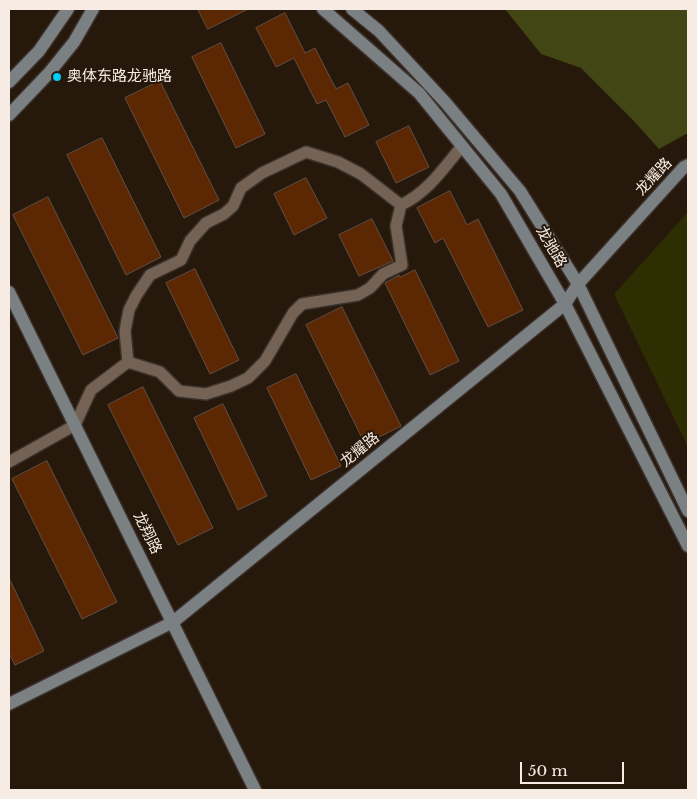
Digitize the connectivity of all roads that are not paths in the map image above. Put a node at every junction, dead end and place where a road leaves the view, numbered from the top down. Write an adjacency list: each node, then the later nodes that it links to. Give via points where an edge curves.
1 (68, 9): 5 (main road, via 39,50)
2 (93, 9): 6 (main road, via 56,65)
3 (323, 9): 7 (main road, 龙驰路, via 419,93)
4 (352, 9): 10 (main road, 龙驰路, via 379,31 520,191)
5 (9, 82)
6 (9, 114)
7 (462, 146): 9 (street, via 430,185 416,198); 12 (main road, 龙驰路, via 501,194)
8 (688, 165): 10 (main road, 龙耀路)
9 (401, 205): 13 (street, via 396,226 402,265 383,274 358,295 302,304 293,312 265,362 248,378 206,394 180,391 160,372); 13 (street, via 361,174 338,162 306,152 262,173 242,188 233,206 206,223 190,241 181,260 150,275 130,310 125,331)
10 (578, 284): 12 (main road, 龙耀路); 16 (main road, 龙驰路)
11 (9, 292): 14 (main road, 龙翔路)
12 (565, 304): 17 (main road, 龙驰路); 18 (main road, 龙耀路)
13 (128, 362): 14 (street, via 91,390)
14 (75, 425): 15 (street); 18 (main road, 龙翔路)
15 (9, 462)
16 (688, 511)
17 (688, 546)
18 (173, 622): 19 (main road, 龙耀路); 20 (main road, 龙翔路)
19 (9, 704)
20 (255, 790)

